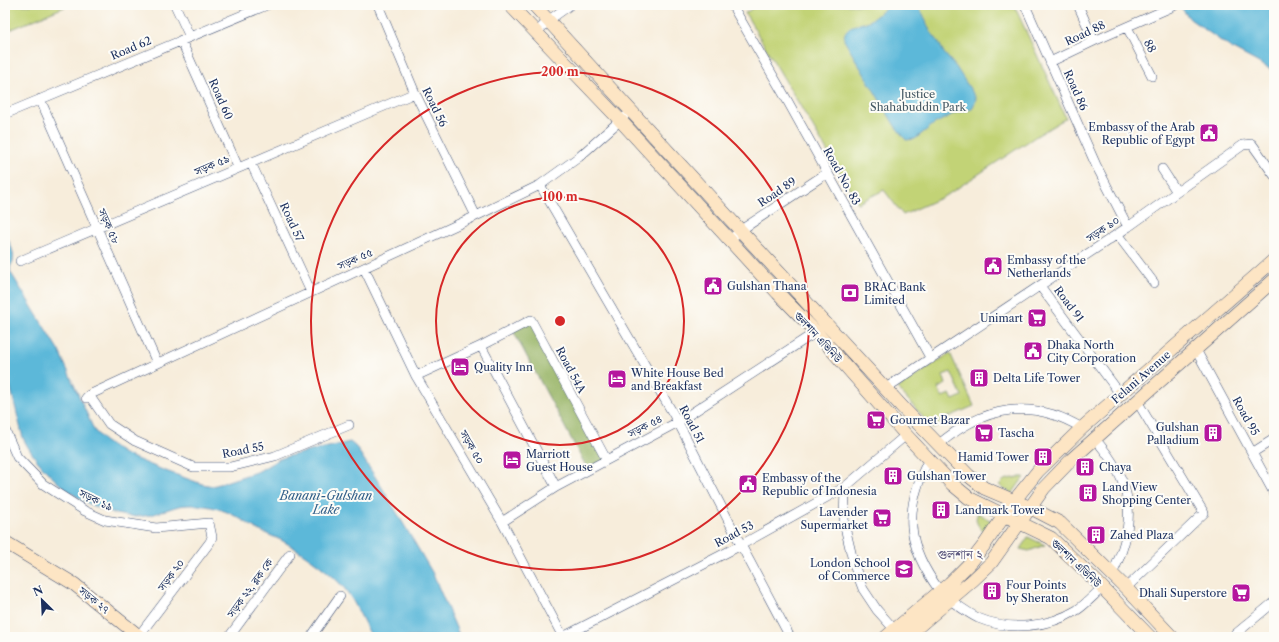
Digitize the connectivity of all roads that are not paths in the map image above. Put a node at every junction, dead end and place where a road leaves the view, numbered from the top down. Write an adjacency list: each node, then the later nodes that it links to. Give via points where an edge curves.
1 (175, 5): 14 (street, Road 60)
2 (267, 5): 14 (street, Road 62)
3 (379, 5): 18 (street, Road 56)
4 (510, 5): 13 (street, গুলশান এভিনিউ)
5 (534, 5): 11 (street, গুলশান এভিনিউ)
6 (570, 5): 11 (street)
7 (732, 5): 26 (street, Road No. 83)
8 (1025, 5): 16 (street, Road 86)
9 (1078, 5): 15 (street)
10 (1174, 6): 12 (street, Road 88)
11 (549, 20): 13 (street); 20 (street, গুলশান এভিনিউ)
12 (1127, 27): 15 (street, Road 88); 17 (street, 88)
13 (536, 33): 22 (street, গুলশান এভিনিউ)
14 (186, 39): 19 (street, Road 62); 24 (street, Road 60)
15 (1094, 41): 16 (street, Road 88)
16 (1050, 62): 31 (street, Road 86, via 1096,165)
17 (1152, 76)
18 (415, 93): 23 (street, সড়ক ৫৯); 30 (street, Road 56)
19 (40, 99): 21 (street, Road 62); 32 (street, সড়ক ৫৮)
20 (631, 110): 22 (street); 33 (street, গুলশান এভিনিউ)
21 (5, 114)
22 (620, 120): 28 (street, সড়ক ৫৫, via 579,157); 35 (street, গুলশান এভিনিউ)
23 (251, 163): 24 (street, সড়ক ৫৯); 42 (street, Road 57)
24 (238, 167): 32 (street, সড়ক ৫৯)
25 (1162, 169): 29 (street)
26 (827, 174): 33 (street, Road 89); 46 (street, Road No. 83)
27 (1274, 175): 29 (street, সড়ক ৯০, via 1252,144 1243,145)
28 (540, 185): 30 (street, সড়ক ৫৫); 53 (street, Road 51)
29 (1177, 192): 31 (street, সড়ক ৯০)
30 (476, 216): 38 (street, সড়ক ৫৫)
31 (1128, 227): 34 (street, সড়ক ৯০)
32 (96, 228): 37 (street, সড়ক ৫৯); 47 (street, সড়ক ৫৮)
33 (741, 230): 35 (street, Road 89); 49 (street, গুলশান এভিনিউ)
34 (1117, 234): 40 (street); 41 (street, সড়ক ৯০)
35 (729, 241): 43 (street, গুলশান এভিনিউ)
36 (1274, 260): 50 (street, Felani Avenue)
37 (20, 261)
38 (364, 268): 42 (street, সড়ক ৫৫); 48 (street, সড়ক ৫০)
39 (1274, 280): 45 (street, Felani Avenue)
40 (1154, 283)
41 (1040, 286): 46 (street, সড়ক ৯০); 50 (street, Road 91)
42 (311, 292): 47 (street, সড়ক ৫৫)
43 (816, 332): 53 (street, সড়ক ৫৪); 57 (street, গুলশান এভিনিউ)
44 (481, 346): 48 (street, Road 54A); 62 (street, Road 54A, via 531,320); 64 (street)
45 (1196, 350): 52 (street, Felani Avenue); 61 (street, Road 95)
46 (931, 359): 49 (street, সড়ক ৯০)
47 (156, 363): 51 (street, সড়ক ৫৫)
48 (416, 376): 70 (street, সড়ক ৫০)
49 (886, 388): 60 (street, গুলশান এভিনিউ)
50 (1121, 395): 55 (street, Felani Avenue)
51 (88, 396): 54 (street, Road 55, via 109,424 135,441 193,467 230,467 275,456)
52 (1137, 401): 58 (street, Felani Avenue); 78 (street, via 1204,513)
53 (678, 422): 62 (street, সড়ক ৫৪); 74 (street, Road 51)
54 (349, 425)
55 (1082, 428): 60 (street, via 1054,415 1009,410 993,413 964,425); 67 (street, Felani Avenue, via 1038,471)
56 (5, 430): 71 (street, সড়ক ১৯, via 17,457 43,484 85,511 105,520 156,528)
57 (906, 435): 63 (street, গুলশান এভিনিউ); 65 (street, Road 53)
58 (1094, 438): 68 (street, Felani Avenue, via 1051,481); 76 (street, via 1113,461 1128,502 1125,547)
59 (1274, 439): 61 (street)
60 (938, 445): 67 (street, গুলশান এভিনিউ, via 976,482)
61 (1252, 453): 66 (street, Road 95)
62 (606, 459): 64 (street, সড়ক ৫৪)
63 (929, 459): 69 (street, গুলশান এভিনিউ, via 969,498); 80 (street, via 914,495 912,524 917,554 923,567)
64 (556, 487): 70 (street, সড়ক ৫৪)
65 (845, 487): 74 (street, Road 53); 82 (street, via 844,524 854,566 863,589)
66 (1274, 493)
67 (1014, 500): 68 (street, গুলশান এভিনিউ); 69 (street, Felani Avenue)
68 (1030, 508): 72 (street, Felani Avenue); 76 (street, গুলশান এভিনিউ, via 1060,523)
69 (1004, 515): 72 (street, গুলশান এভিনিউ); 80 (street, Felani Avenue)
70 (502, 522): 86 (street, সড়ক ৫০)
71 (209, 523): 83 (street, সড়ক ২০, via 212,537 210,542)
72 (1020, 523): 77 (street, গুলশান এভিনিউ, via 1051,538); 80 (street, Felani Avenue, via 991,563)
73 (5, 542): 83 (street, সড়ক ২৭, via 74,584)
74 (741, 545): 86 (street, Road 53); 87 (street, Road 51)
75 (290, 554): 84 (street, সড়ক ২২, ব্লক কে)
76 (1112, 574): 78 (street, গুলশান এভিনিউ)
77 (1102, 588): 80 (street, via 1077,610 1045,623 1011,626 978,618); 89 (street, গুলশান এভিনিউ)
78 (1126, 588): 90 (street, গুলশান এভিনিউ)
79 (340, 596): 85 (street)
80 (945, 596): 82 (street); 88 (street)
81 (1274, 602): 91 (street)
82 (890, 633)
83 (139, 637)
84 (229, 637)
85 (311, 637)
86 (563, 637)
87 (790, 637)
88 (906, 637)
89 (1150, 637)
90 (1172, 637)
91 (1232, 637)

